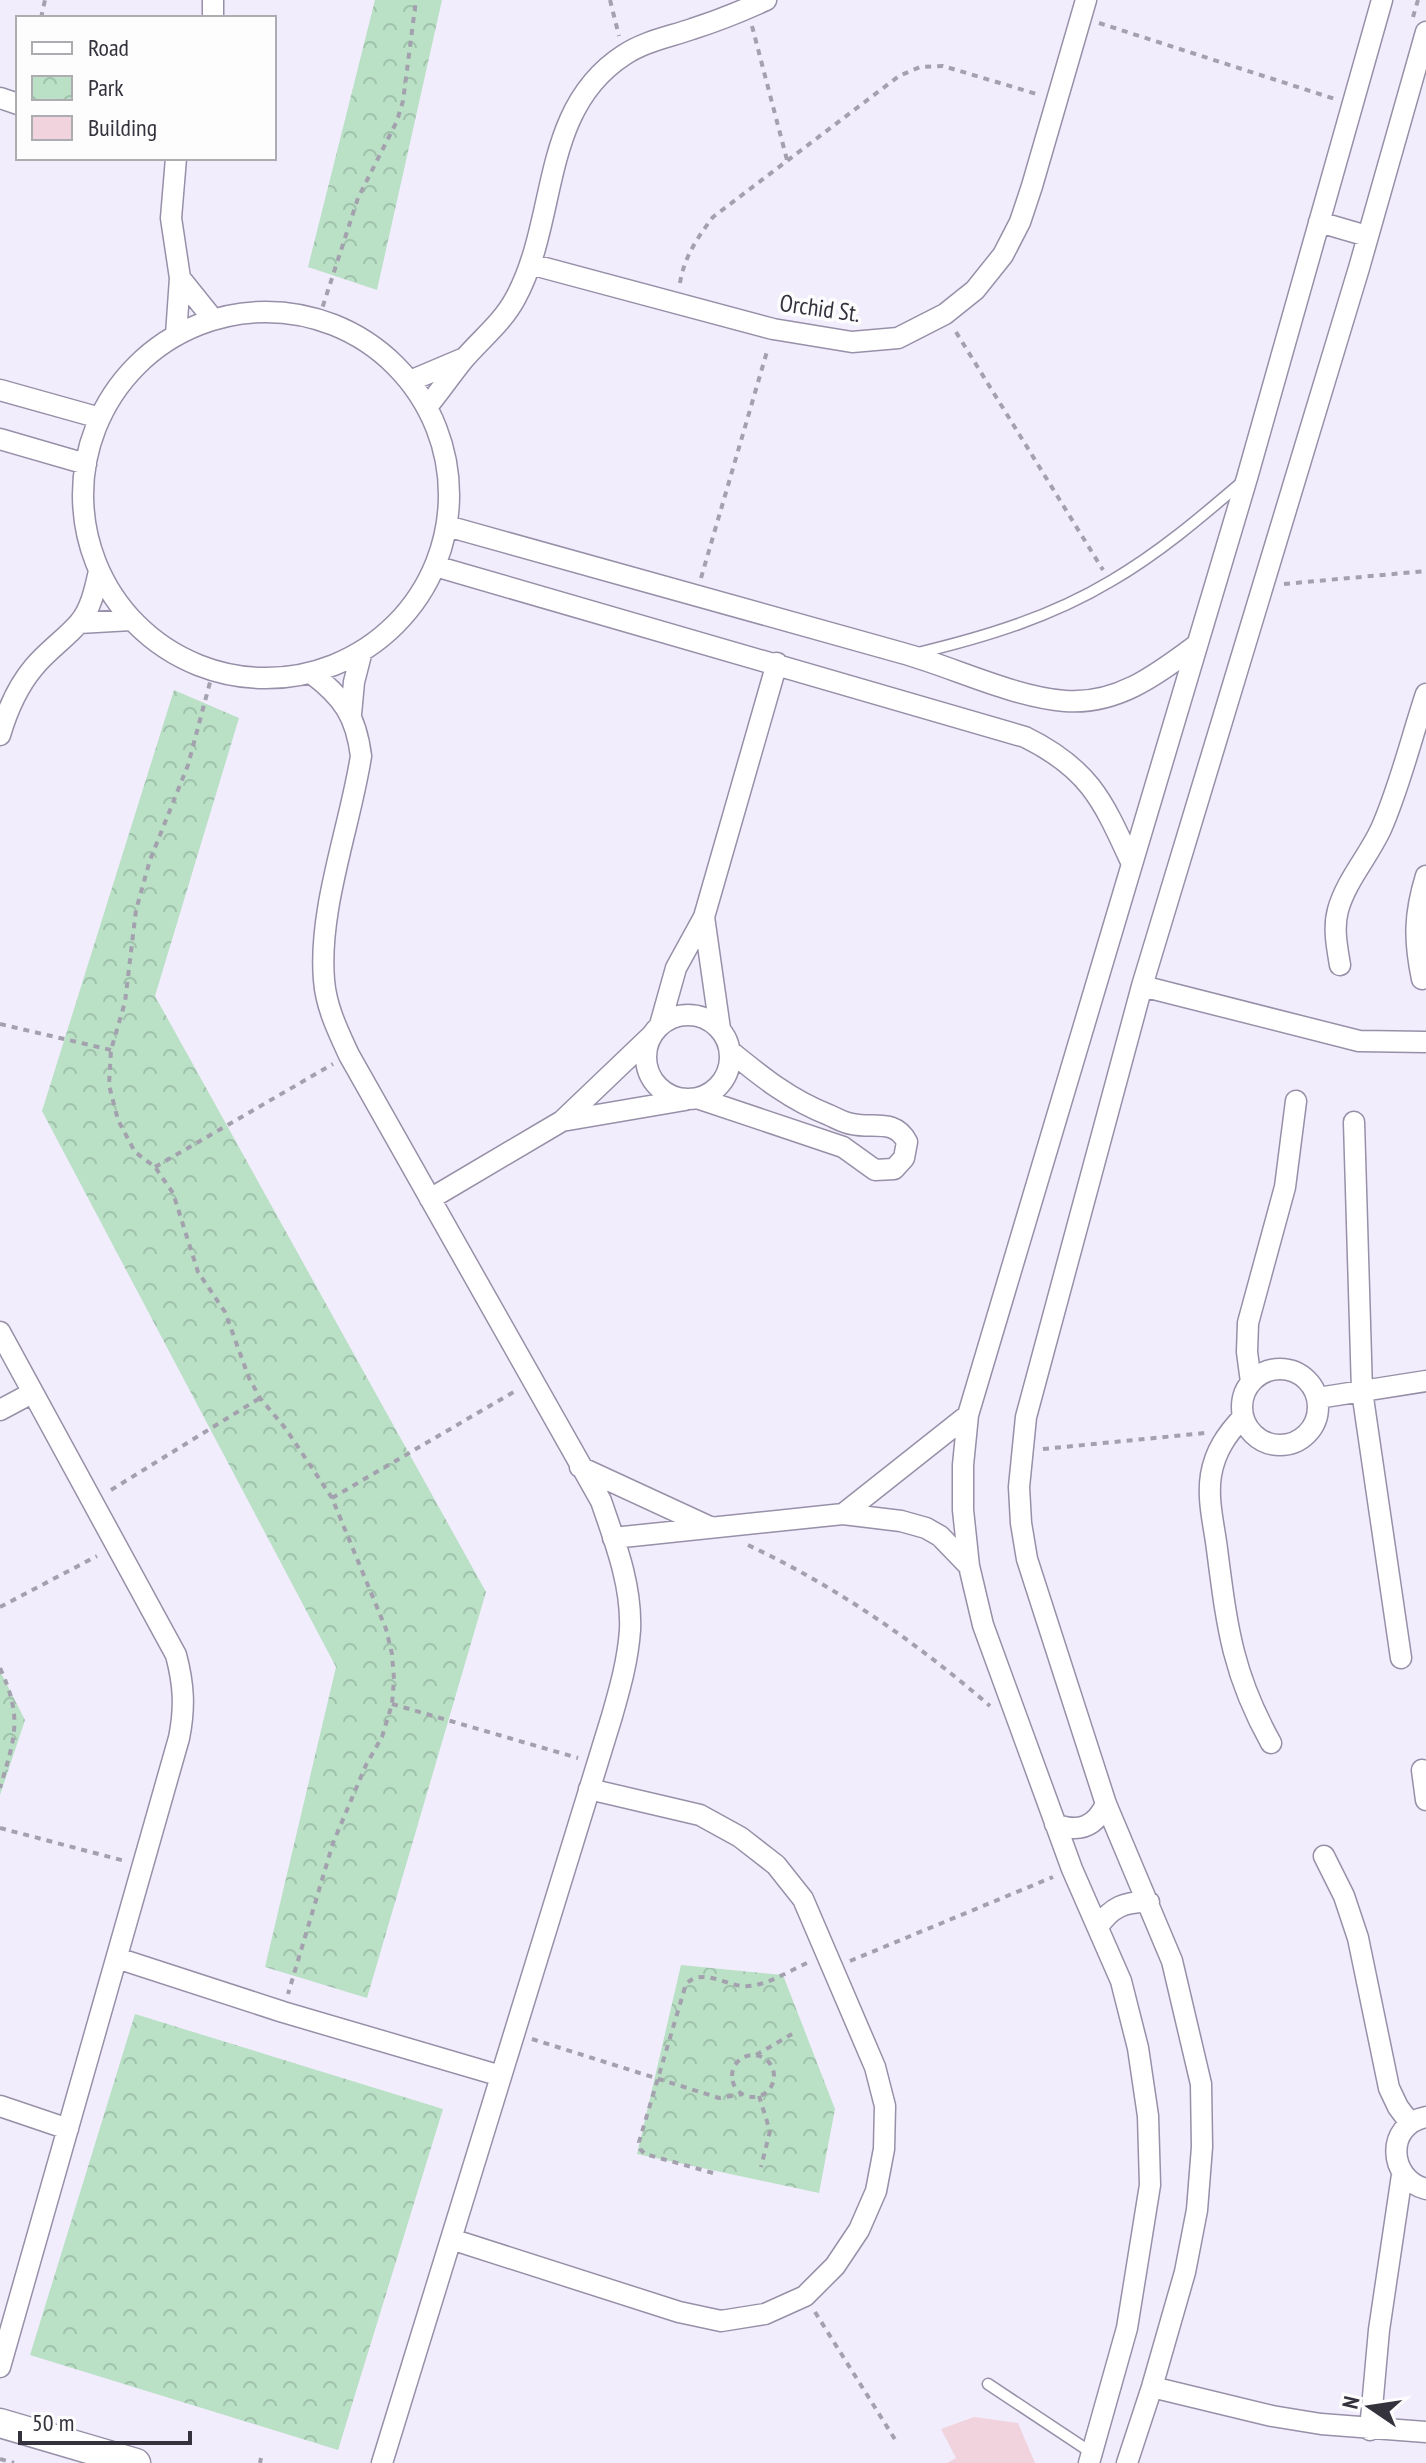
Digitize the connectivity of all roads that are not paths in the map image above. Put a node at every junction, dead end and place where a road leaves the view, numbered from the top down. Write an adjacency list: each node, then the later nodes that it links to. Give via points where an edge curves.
1 (1382, 0): 6 (street)
2 (756, 4): 8 (street, via 653,40 623,55 595,79 573,110 559,145)
3 (1084, 8): 8 (street, Orchid St., via 1020,222 1003,255 975,290 945,314 898,338 852,342 773,329)
4 (1426, 32): 7 (street)
5 (176, 160): 9 (street, via 171,218)
6 (1319, 222): 7 (street); 19 (street)
7 (1367, 236): 38 (street)
8 (530, 264): 12 (street, via 508,310)
9 (180, 278): 10 (street); 11 (street)
10 (213, 319): 11 (street); 13 (street, via 248,311 319,318 384,354)
11 (176, 335): 16 (street, via 145,357)
12 (466, 357): 13 (street); 15 (street)
13 (410, 381): 15 (street)
14 (0, 390): 16 (street)
15 (427, 407): 20 (street, via 443,445)
16 (100, 418): 18 (street)
17 (0, 439): 18 (street)
18 (86, 464): 22 (street, via 83,501)
19 (1247, 478): 25 (street); 27 (lane, via 1176,538 1110,582 1046,614)
20 (447, 526): 21 (street); 27 (street)
21 (435, 566): 26 (street, via 417,599); 28 (street)
22 (99, 571): 23 (street); 24 (street)
23 (131, 620): 24 (street); 29 (street, via 169,650 213,671 267,678)
24 (79, 623): 32 (street, via 31,670)
25 (1195, 646): 27 (street, via 1134,689 1101,699 1066,701 1031,695); 33 (street)
26 (362, 651): 29 (street); 31 (street)
27 (911, 655)
28 (777, 663): 33 (street, via 1025,737 1055,752 1102,799); 35 (street)
29 (311, 673): 31 (street, via 334,690)
30 (1426, 694): 36 (street, via 1383,823 1337,913)
31 (351, 714): 49 (street, via 361,756 323,944 327,995 349,1055)
32 (0, 735)
33 (1132, 864): 57 (street)
34 (1426, 876): 37 (street, via 1416,913)
35 (704, 917): 39 (street); 40 (street, via 676,968)
36 (1340, 965)
37 (1422, 979)
38 (1142, 986): 41 (street, via 1359,1041); 69 (street, via 1021,1451 1027,1559)
39 (720, 1029): 40 (street, via 684,1015); 42 (street)
40 (656, 1030): 43 (street, via 646,1049 650,1077 671,1097); 45 (street)
41 (1426, 1042)
42 (730, 1051): 43 (street, via 724,1081 714,1092); 47 (street, via 788,1097)
43 (692, 1100): 45 (street); 48 (street)
44 (1296, 1101): 52 (street, via 1285,1187 1248,1323)
45 (562, 1121): 49 (street)
46 (1354, 1122): 53 (street)
47 (853, 1125): 48 (street); 48 (street, via 897,1129 907,1142 904,1158 894,1169 875,1170)
48 (843, 1147)
49 (430, 1199): 59 (street)
50 (0, 1332): 54 (street)
51 (1426, 1381): 53 (street)
52 (1251, 1382): 55 (street, via 1283,1368 1305,1377); 58 (street)
53 (1362, 1391): 55 (street); 64 (street)
54 (32, 1393): 56 (street); 74 (street, via 176,1655 183,1682 179,1738)
55 (1318, 1398): 58 (street, via 1313,1427 1290,1444 1261,1441)
56 (0, 1410)
57 (968, 1415): 60 (street); 63 (street, via 963,1510)
58 (1236, 1424): 65 (street, via 1217,1453 1210,1477 1211,1503 1228,1631 1244,1689)
59 (580, 1467): 61 (street); 62 (street, via 601,1501)
60 (843, 1514): 61 (street); 63 (street, via 926,1528)
61 (710, 1527): 62 (street)
62 (613, 1538): 67 (street, via 626,1581 630,1628 624,1674)
63 (969, 1566): 70 (street, via 983,1625)
64 (1401, 1658)
65 (1271, 1743)
66 (1422, 1770): 68 (street)
67 (589, 1789): 75 (street); 81 (street, via 700,1815 776,1865 803,1899 875,2067 885,2106 876,2191 835,2266 805,2296 765,2314 721,2321)
68 (1426, 1800)
69 (1106, 1804): 70 (street, via 1086,1827); 72 (street)
70 (1055, 1824): 73 (street)
71 (1324, 1856): 77 (street, via 1358,1938 1389,2088 1398,2107)
72 (1149, 1902): 73 (street, via 1119,1905); 84 (street, via 1188,2022 1201,2084 1202,2147 1185,2272)
73 (1098, 1927): 88 (street, via 1121,1981 1138,2048 1148,2116 1150,2185 1127,2328)
74 (117, 1958): 75 (street); 78 (street)
75 (501, 2076): 81 (street)
76 (0, 2106): 78 (street)
77 (1418, 2120): 79 (street, via 1397,2142)
78 (68, 2129): 82 (street)
79 (1402, 2175): 80 (street); 86 (street)
80 (1426, 2189)
81 (451, 2239): 90 (street)
82 (0, 2367)
83 (988, 2384): 88 (lane)
84 (1152, 2387): 86 (street, via 1272,2416); 91 (street)
85 (0, 2423): 89 (street)
86 (1370, 2430): 87 (street)
87 (1426, 2432)
88 (1090, 2458)
89 (136, 2463)
90 (382, 2463)
91 (1127, 2463)

